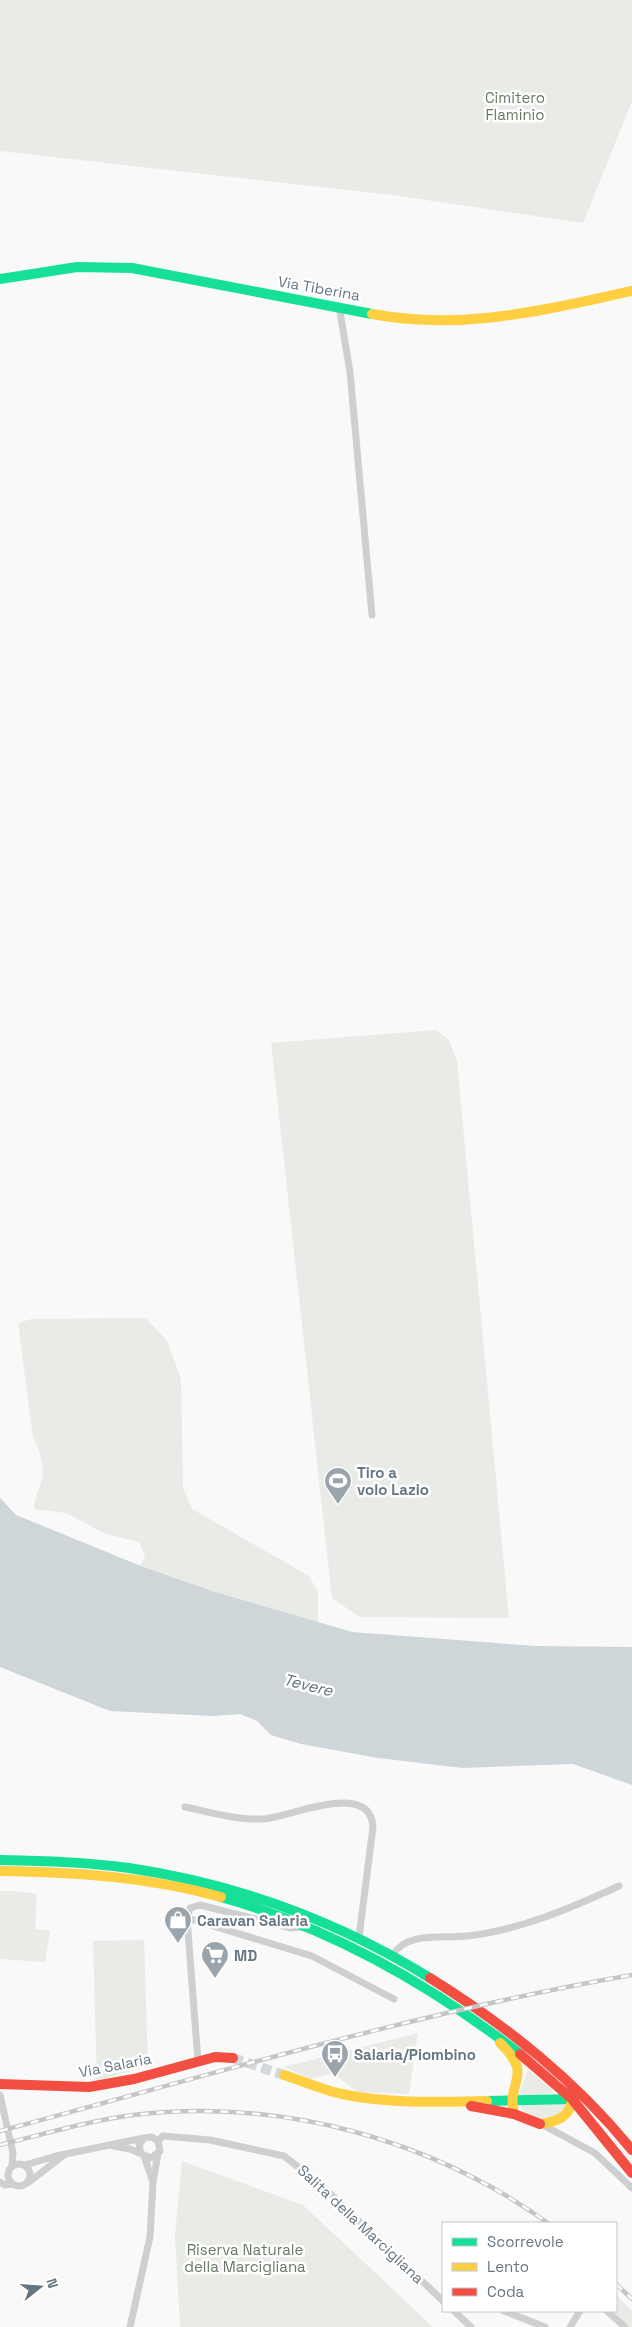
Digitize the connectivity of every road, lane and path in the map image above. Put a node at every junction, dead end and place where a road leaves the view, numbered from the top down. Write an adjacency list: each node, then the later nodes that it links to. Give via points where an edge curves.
1 (0, 279): 3 (main road, Via Tiberina, via 77,267 132,268)
2 (632, 291): 3 (main road, Via Tiberina, via 476,321 384,316)
3 (339, 306): 4 (street, via 349,363)
4 (372, 614)
5 (185, 1807): 11 (street, via 258,1820 324,1805 348,1803 364,1808 371,1816 373,1827)
6 (0, 1860): 11 (main road, via 98,1864 184,1877 263,1898)
7 (0, 1871): 10 (main road, via 88,1874 158,1883 224,1898)
8 (619, 1886): 12 (street, via 577,1906 493,1931 409,1941)
9 (187, 1918): 10 (street, via 190,1908 200,1906 291,1928); 13 (street, via 307,1954); 16 (street)
10 (308, 1926): 14 (main road, via 401,1971)
11 (359, 1937): 12 (main road)
12 (393, 1955): 19 (main road, via 494,2019)
13 (394, 1999)
14 (488, 2030): 21 (main road); 22 (main road, via 518,2067 519,2079)
15 (233, 2058): 16 (main road, Via Salaria, via 220,2056)
16 (198, 2061): 18 (main road, Via Salaria, via 134,2079 89,2087)
17 (284, 2075): 23 (main road, via 356,2096)
18 (0, 2084)
19 (580, 2090): 21 (street); 29 (main road)
20 (0, 2096): 30 (street)
21 (572, 2099): 22 (main road); 25 (main road, via 572,2107 566,2115 554,2123); 37 (main road)
22 (511, 2101): 23 (main road); 24 (main road)
23 (453, 2102): 24 (main road)
24 (514, 2114): 25 (main road)
25 (540, 2124): 42 (street, via 595,2153)
26 (144, 2138): 27 (street, via 152,2136); 28 (street); 33 (street, via 139,2145)
27 (158, 2141): 31 (street, via 161,2148); 43 (street, Salita della Marcigliana, via 163,2136 175,2135 284,2156 320,2184)
28 (110, 2146): 32 (street); 33 (street, via 130,2148)
29 (632, 2150)
30 (14, 2153): 34 (street); 35 (street)
31 (158, 2154): 33 (street, via 152,2158); 40 (street)
32 (64, 2155): 34 (street); 39 (street)
33 (143, 2155): 40 (street)
34 (23, 2164): 35 (street); 39 (street, via 31,2174)
35 (11, 2168): 36 (street); 41 (street, via 8,2176)
36 (0, 2169)
37 (632, 2173)
38 (0, 2182): 41 (street)
39 (29, 2182): 41 (street, via 23,2186)
40 (153, 2182): 48 (street, via 150,2237)
41 (12, 2184)
42 (632, 2188)
43 (442, 2299)
44 (455, 2312): 49 (street)
45 (507, 2312): 50 (street)
46 (579, 2312): 51 (street)
47 (608, 2312): 52 (street)
48 (130, 2327)
49 (471, 2327)
50 (545, 2327)
51 (570, 2327)
52 (625, 2327)

